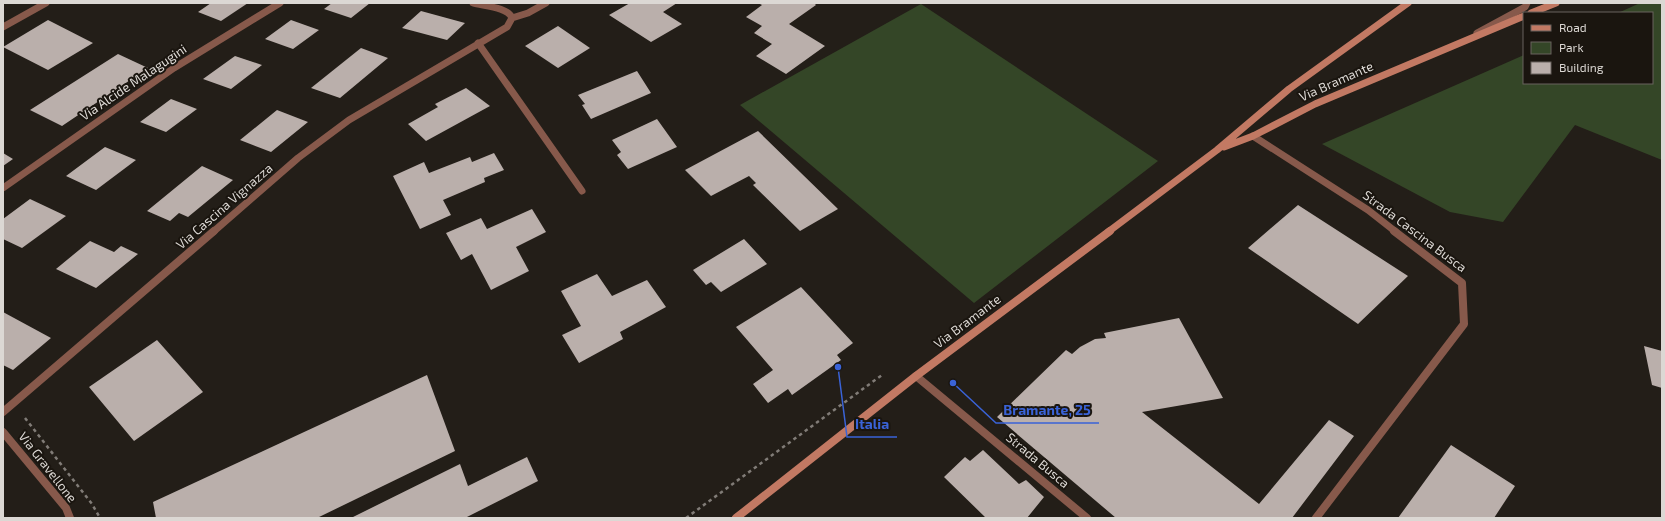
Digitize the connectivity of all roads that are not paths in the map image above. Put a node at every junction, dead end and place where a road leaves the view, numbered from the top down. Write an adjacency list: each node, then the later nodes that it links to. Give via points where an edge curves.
1 (46, 3): 11 (street)
2 (280, 3): 16 (street, Via Alcide Malagugini, via 229,32)
3 (473, 3): 10 (street, via 505,11)
4 (546, 3): 10 (street, Via Cascina Vignazza)
5 (1408, 3): 15 (main road, Via Bramante, via 1289,89)
6 (1527, 3): 12 (street, Via Bramante, via 1525,7)
7 (1556, 3): 8 (main road)
8 (1534, 12)
9 (1523, 16): 12 (main road, Via Bramante)
10 (512, 18): 13 (street, Via Cascina Vignazza, via 506,27)
11 (3, 27)
12 (1467, 38): 14 (main road, Via Bramante, via 1315,104)
13 (478, 43): 17 (street); 19 (street, Via Cascina Vignazza, via 349,120 298,158)
14 (1253, 136): 15 (main road, Via Bramante); 24 (street, Strada Cascina Busca, via 1368,210 1462,283 1464,324)
15 (1217, 150): 18 (main road, Via Bramante)
16 (3, 188)
17 (582, 191)
18 (916, 376): 22 (main road, Via Bramante); 23 (street, Strada Busca)
19 (3, 412)
20 (3, 432): 21 (street, Via Gravellone, via 66,508)
21 (70, 518)
22 (736, 518)
23 (1087, 518)
24 (1316, 518)

